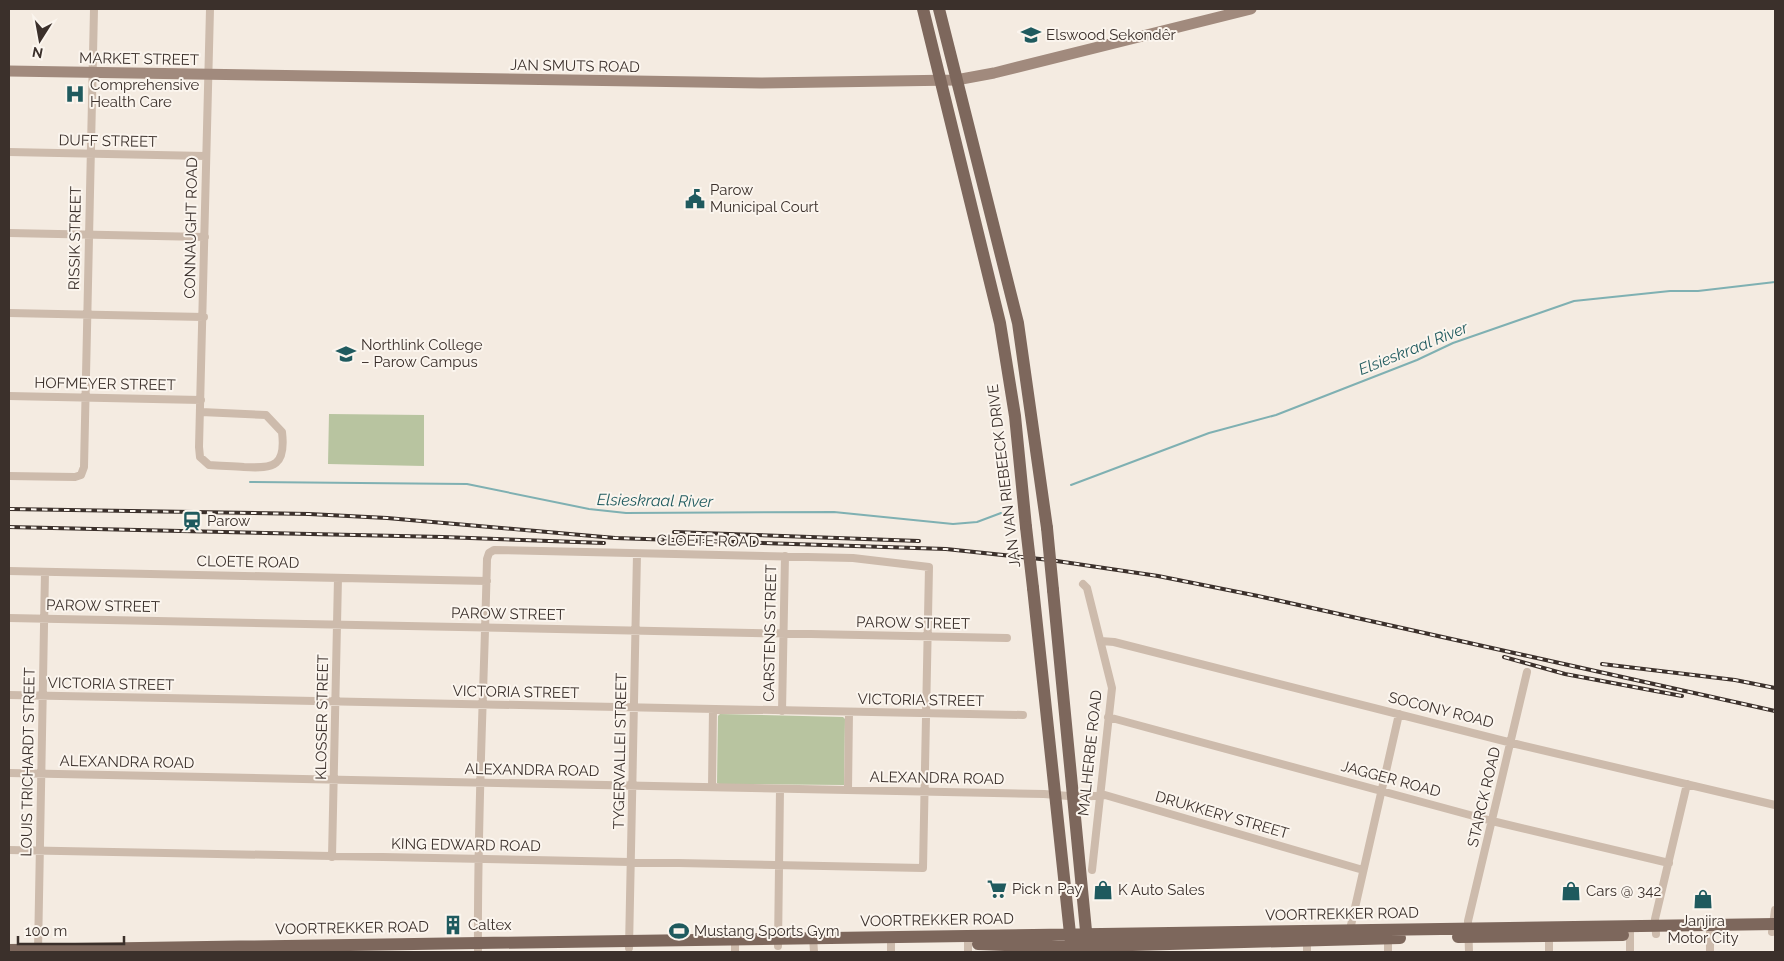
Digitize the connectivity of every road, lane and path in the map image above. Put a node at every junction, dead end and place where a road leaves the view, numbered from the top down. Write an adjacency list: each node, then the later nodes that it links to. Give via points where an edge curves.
1 (94, 9): 7 (street, RISSIK STREET)
2 (210, 9): 8 (street, CONNAUGHT ROAD)
3 (923, 9): 9 (main road, JAN VAN RIEBEECK DRIVE)
4 (939, 9): 10 (main road)
5 (1251, 9): 10 (street, JAN SMUTS ROAD)
6 (9, 71): 7 (street, MARKET STREET)
7 (92, 73): 8 (street, MARKET STREET); 12 (street, RISSIK STREET)
8 (208, 75): 9 (street, JAN SMUTS ROAD, via 753,83); 13 (street, CONNAUGHT ROAD)
9 (941, 80): 10 (street, JAN SMUTS ROAD); 66 (main road, JAN VAN RIEBEECK DRIVE, bridge, via 1000,323 1015,416)
10 (956, 80): 67 (main road, bridge, via 1018,323 1047,528)
11 (9, 152): 12 (street, DUFF STREET)
12 (91, 154): 13 (street, DUFF STREET); 15 (street, RISSIK STREET)
13 (206, 156): 16 (street, CONNAUGHT ROAD)
14 (9, 233): 15 (street)
15 (89, 234): 16 (street); 18 (street, RISSIK STREET)
16 (205, 237): 19 (street, CONNAUGHT ROAD)
17 (9, 313): 18 (street)
18 (87, 315): 19 (street); 21 (street, RISSIK STREET)
19 (204, 317): 22 (street, CONNAUGHT ROAD)
20 (9, 396): 21 (street, HOFMEYER STREET)
21 (86, 397): 22 (street, HOFMEYER STREET); 24 (street, RISSIK STREET, via 84,468 81,475)
22 (201, 400): 23 (street, CONNAUGHT ROAD)
23 (201, 412): 23 (street, CONNAUGHT ROAD, via 266,415 282,432 283,448 279,461 264,468 209,466 200,457)
24 (9, 476)
25 (638, 554): 26 (street, CLOETE ROAD); 30 (street, CLOETE ROAD, via 494,550 488,555); 36 (street, TYGERVALLEI STREET)
26 (785, 556): 37 (street, CARSTENS STREET); 38 (street, CLOETE ROAD, via 852,558 929,567)
27 (9, 571): 28 (street, CLOETE ROAD)
28 (45, 572): 29 (street, CLOETE ROAD); 33 (street, LOUIS TRICHARDT STREET)
29 (338, 578): 30 (street, CLOETE ROAD); 34 (street, KLOSSER STREET)
30 (487, 581): 35 (street)
31 (1083, 584): 40 (street, MALHERBE ROAD, via 1087,588)
32 (9, 618): 33 (street, PAROW STREET)
33 (44, 619): 34 (street, PAROW STREET); 43 (street, LOUIS TRICHARDT STREET)
34 (338, 625): 35 (street, PAROW STREET); 44 (street, KLOSSER STREET)
35 (485, 628): 36 (street, PAROW STREET); 45 (street)
36 (636, 631): 37 (street, PAROW STREET); 46 (street, TYGERVALLEI STREET)
37 (784, 634): 38 (street, PAROW STREET); 48 (street, CARSTENS STREET)
38 (928, 637): 39 (street, PAROW STREET); 50 (street)
39 (1007, 638)
40 (1101, 641): 51 (street, SOCONY ROAD); 53 (street, MALHERBE ROAD, via 1112,688)
41 (1528, 672): 54 (street, STARCK ROAD)
42 (9, 695): 43 (street, VICTORIA STREET)
43 (43, 696): 44 (street, VICTORIA STREET); 56 (street, LOUIS TRICHARDT STREET)
44 (336, 702): 45 (street, VICTORIA STREET); 57 (street, KLOSSER STREET)
45 (484, 705): 46 (street, VICTORIA STREET); 58 (street)
46 (634, 708): 47 (street, VICTORIA STREET); 60 (street, TYGERVALLEI STREET)
47 (713, 709): 48 (street, VICTORIA STREET); 61 (street)
48 (782, 711): 49 (street, VICTORIA STREET)
49 (849, 712): 50 (street, VICTORIA STREET); 63 (street)
50 (926, 714): 52 (street, VICTORIA STREET); 65 (street)
51 (1400, 714): 54 (street, SOCONY ROAD); 64 (street)
52 (1023, 715)
53 (1108, 717): 64 (street, JAGGER ROAD); 68 (street, MALHERBE ROAD)
54 (1511, 742): 59 (street, SOCONY ROAD); 70 (street, STARCK ROAD)
55 (9, 773): 56 (street, ALEXANDRA ROAD)
56 (42, 774): 57 (street, ALEXANDRA ROAD); 72 (street, LOUIS TRICHARDT STREET)
57 (334, 780): 58 (street, ALEXANDRA ROAD); 73 (street, KLOSSER STREET)
58 (482, 783): 60 (street, ALEXANDRA ROAD); 74 (street)
59 (1687, 784): 69 (street, SOCONY ROAD); 76 (street)
60 (632, 786): 61 (street, ALEXANDRA ROAD); 75 (street, TYGERVALLEI STREET)
61 (712, 787): 62 (street, ALEXANDRA ROAD)
62 (780, 789): 63 (street, ALEXANDRA ROAD); 77 (street)
63 (848, 790): 65 (street, ALEXANDRA ROAD)
64 (1381, 791): 70 (street, JAGGER ROAD); 79 (street)
65 (925, 792): 66 (street, ALEXANDRA ROAD); 77 (street, KING EDWARD ROAD, via 923,868)
66 (1054, 795): 67 (street, ALEXANDRA ROAD); 80 (main road, JAN VAN RIEBEECK DRIVE)
67 (1073, 796): 68 (street, DRUKKERY STREET); 97 (main road)
68 (1099, 796): 78 (street, MALHERBE ROAD); 79 (street, DRUKKERY STREET, via 1105,795)
69 (1775, 805)
70 (1492, 821): 76 (street, JAGGER ROAD); 87 (street, STARCK ROAD, via 1468,921)
71 (9, 850): 72 (street, KING EDWARD ROAD)
72 (41, 850): 73 (street, KING EDWARD ROAD); 108 (street, LOUIS TRICHARDT STREET)
73 (332, 857): 74 (street, KING EDWARD ROAD)
74 (480, 859): 75 (street, KING EDWARD ROAD); 101 (street)
75 (632, 862): 77 (street, KING EDWARD ROAD); 94 (street, TYGERVALLEI STREET)
76 (1669, 863): 85 (street)
77 (779, 866): 92 (street)
78 (1092, 870)
79 (1363, 870): 88 (street)
80 (1066, 900): 90 (main road, via 1061,922 1055,928); 96 (main road, JAN VAN RIEBEECK DRIVE)
81 (1775, 910): 82 (street)
82 (1774, 928): 83 (main road, VOORTREKKER ROAD)
83 (1710, 929): 85 (main road, VOORTREKKER ROAD); 113 (street)
84 (1630, 930): 85 (main road, VOORTREKKER ROAD); 86 (main road, VOORTREKKER ROAD); 112 (street)
85 (1656, 930)
86 (1549, 932): 87 (main road, VOORTREKKER ROAD); 111 (street)
87 (1469, 933): 89 (main road, VOORTREKKER ROAD); 110 (street, STARCK ROAD)
88 (1349, 934): 89 (main road, VOORTREKKER ROAD); 91 (main road, VOORTREKKER ROAD)
89 (1388, 934): 109 (street)
90 (1012, 935): 95 (main road, VOORTREKKER ROAD); 96 (main road, VOORTREKKER ROAD)
91 (1307, 941): 93 (main road, VOORTREKKER ROAD)
92 (778, 942): 98 (main road, VOORTREKKER ROAD); 99 (main road, VOORTREKKER ROAD)
93 (1226, 942): 97 (main road, VOORTREKKER ROAD); 103 (main road, VOORTREKKER ROAD)
94 (629, 944): 98 (main road, VOORTREKKER ROAD); 102 (main road, VOORTREKKER ROAD)
95 (968, 944): 96 (main road, VOORTREKKER ROAD); 100 (main road, VOORTREKKER ROAD)
96 (1072, 944): 97 (main road, VOORTREKKER ROAD)
97 (1088, 944): 103 (main road, VOORTREKKER ROAD)
98 (735, 945)
99 (813, 945): 100 (main road, VOORTREKKER ROAD)
100 (891, 945)
101 (478, 947): 102 (main road, VOORTREKKER ROAD); 104 (main road, VOORTREKKER ROAD)
102 (584, 947)
103 (1146, 948)
104 (426, 949): 107 (main road, VOORTREKKER ROAD)
105 (9, 950): 108 (main road, VOORTREKKER ROAD)
106 (118, 950): 107 (main road, VOORTREKKER ROAD); 108 (main road, VOORTREKKER ROAD)
107 (272, 950)
108 (38, 951)
109 (1388, 952)
110 (1469, 952)
111 (1549, 952)
112 (1630, 952)
113 (1710, 952)

